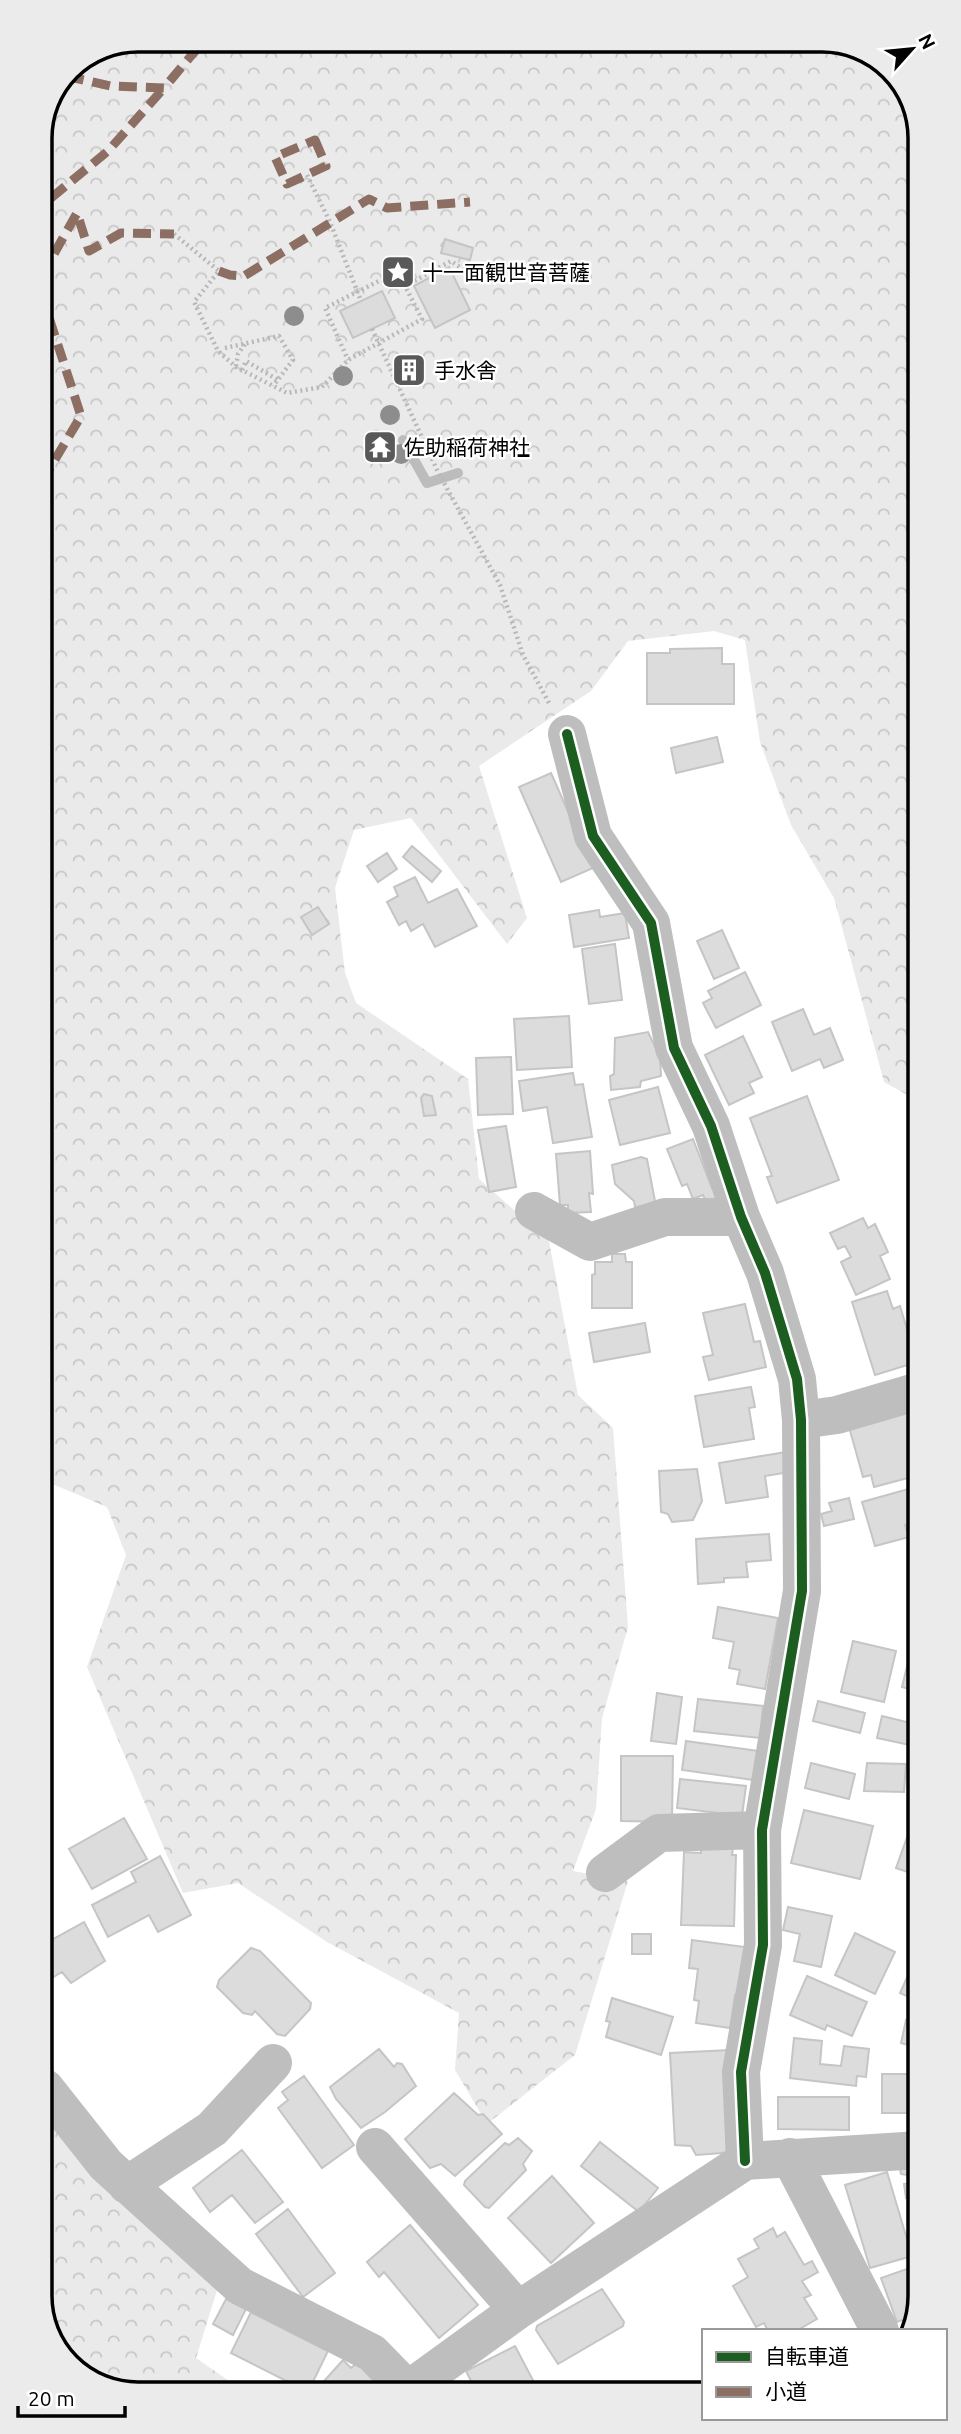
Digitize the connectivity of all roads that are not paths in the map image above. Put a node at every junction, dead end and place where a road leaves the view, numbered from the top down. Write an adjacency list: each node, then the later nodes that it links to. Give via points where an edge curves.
1 (567, 734): 3 (street, via 593,836 651,923 674,1048 711,1126)
2 (534, 1211): 3 (street, via 590,1242 665,1217)
3 (741, 1217): 5 (street, via 765,1273 797,1378)
4 (908, 1394): 5 (street, via 838,1415)
5 (801, 1420): 6 (street, via 802,1591)
6 (762, 1830): 7 (street, via 659,1833); 13 (street, via 763,1945 741,2072)
7 (605, 1873)
8 (273, 2063): 14 (street, via 212,2129)
9 (52, 2097): 14 (street)
10 (375, 2147): 15 (street)
11 (908, 2151): 12 (street)
12 (790, 2157): 13 (street); 16 (street)
13 (745, 2161): 15 (street)
14 (127, 2185): 17 (street, via 240,2286 372,2353)
15 (519, 2310): 18 (street)
16 (879, 2329)
17 (398, 2381)
18 (421, 2381)

